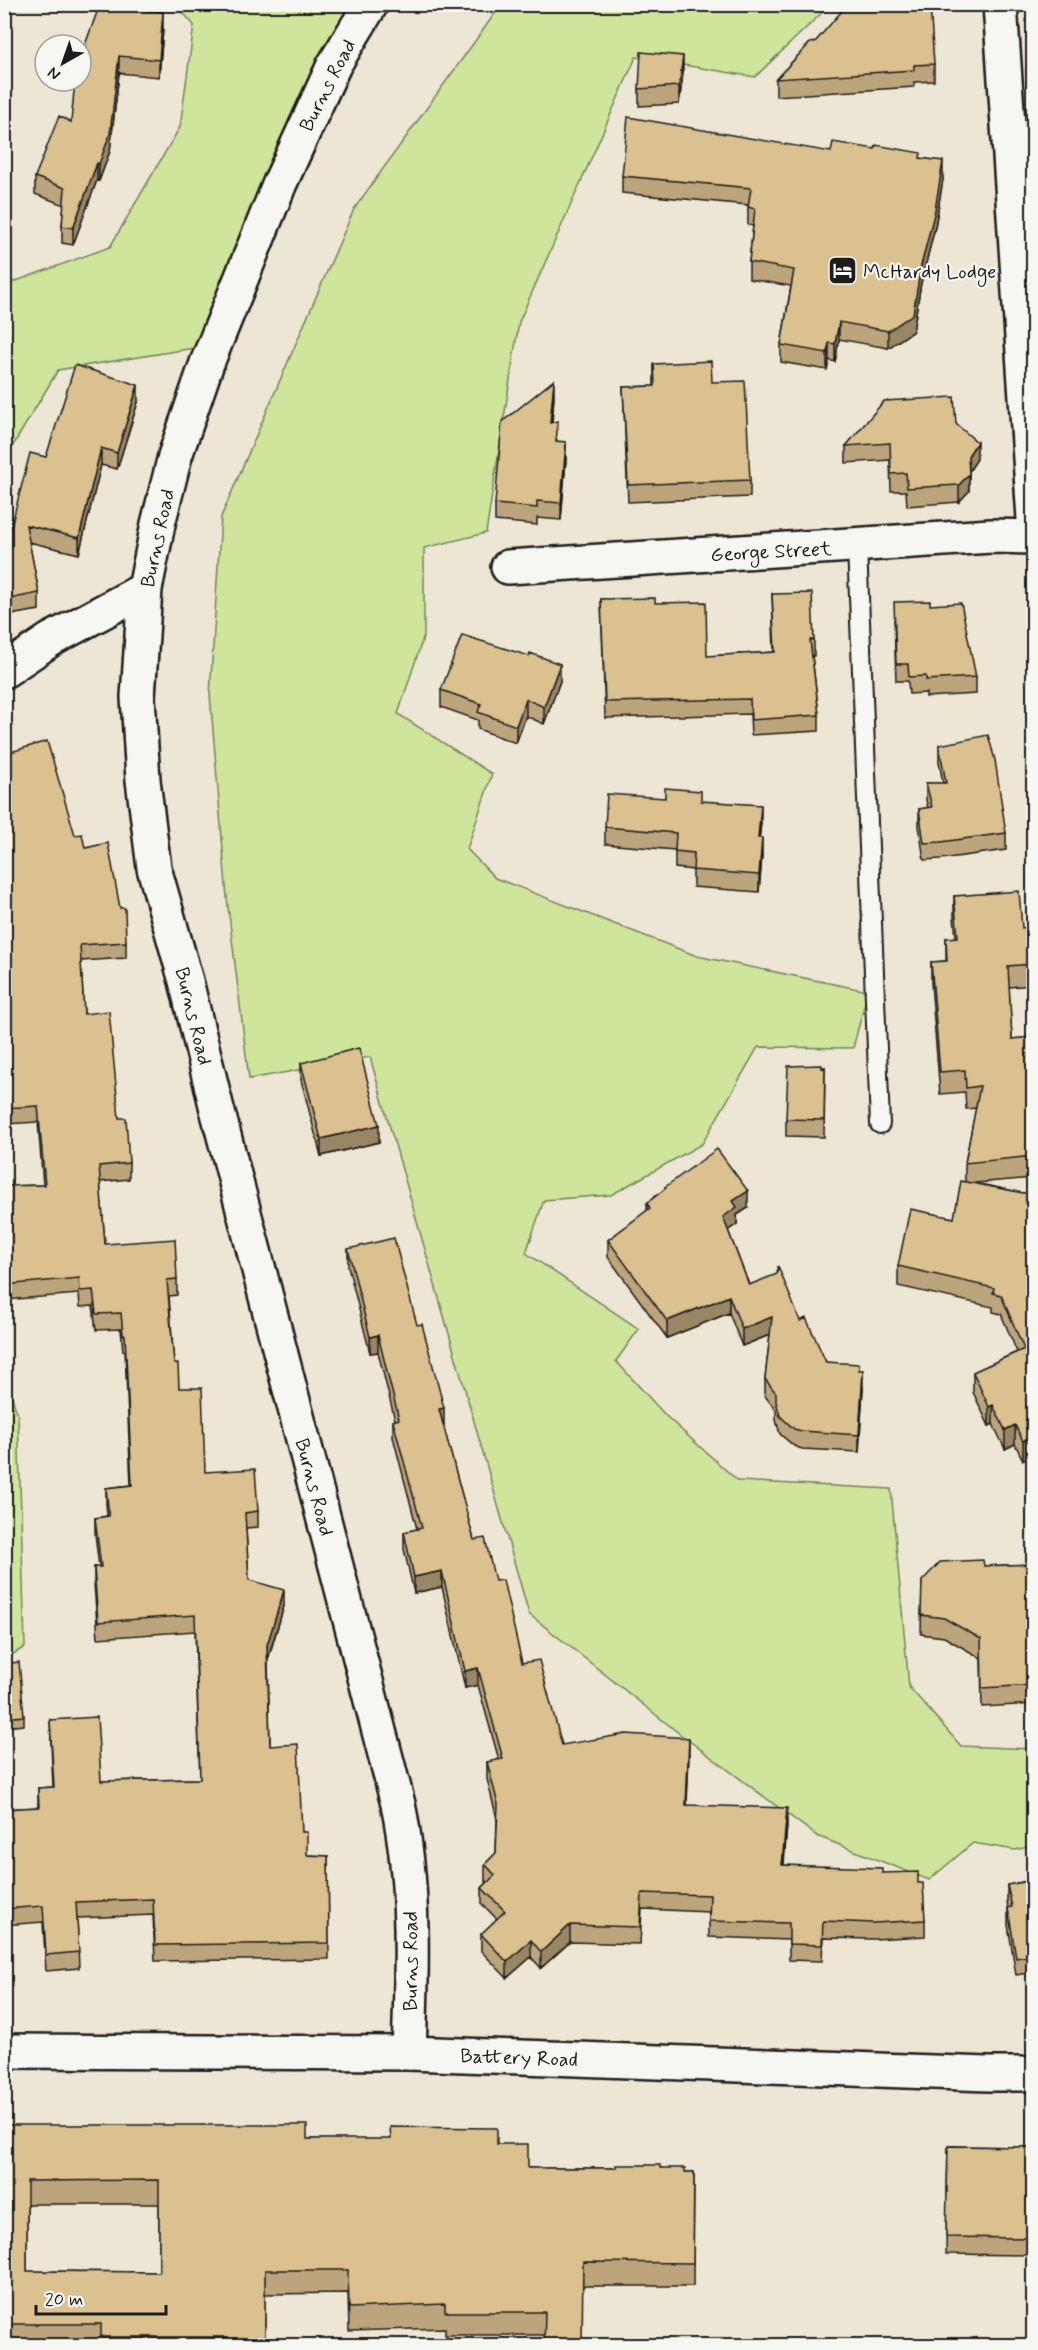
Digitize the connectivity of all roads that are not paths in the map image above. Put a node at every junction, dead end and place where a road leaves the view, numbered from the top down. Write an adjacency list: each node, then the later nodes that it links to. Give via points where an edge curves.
1 (371, 4): 7 (street, Burns Road, via 333,65 207,363 175,456)
2 (1000, 4): 3 (street)
3 (1034, 519)
4 (1034, 537): 5 (street, George Street, via 991,536)
5 (857, 546): 6 (street, George Street); 9 (lane)
6 (508, 567)
7 (145, 589): 8 (street, via 50,640); 11 (street, Burns Road, via 138,697 154,868 400,1813 410,1890)
8 (4, 671)
9 (880, 1124)
10 (4, 2051): 11 (street, Battery Road)
11 (409, 2053): 12 (street, Battery Road)
12 (1034, 2074)

